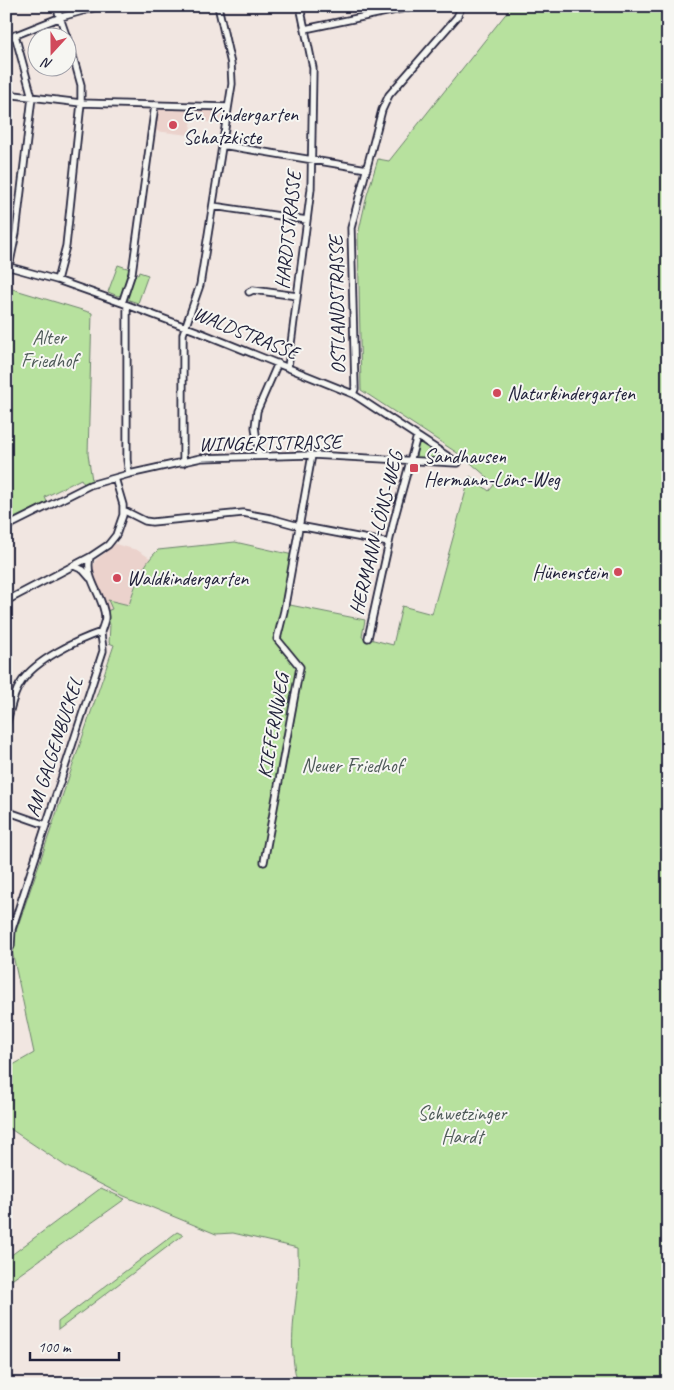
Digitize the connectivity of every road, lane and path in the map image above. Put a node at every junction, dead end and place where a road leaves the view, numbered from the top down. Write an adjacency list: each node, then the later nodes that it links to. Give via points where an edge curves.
1 (56, 6): 7 (street)
2 (100, 6): 7 (street)
3 (218, 6): 17 (street, via 231,64)
4 (300, 6): 9 (street, HARDTSTRASSE)
5 (415, 6): 9 (street)
6 (462, 6): 20 (street, OSTLANDSTRASSE, via 389,95)
7 (61, 17): 8 (street); 10 (street)
8 (64, 28)
9 (305, 29): 19 (street, HARDTSTRASSE, via 313,68)
10 (15, 35): 11 (street); 14 (street)
11 (6, 39)
12 (78, 75): 15 (street)
13 (6, 94): 14 (street)
14 (32, 97): 15 (street); 23 (street, via 16,233)
15 (81, 103): 16 (street); 24 (street, via 66,246)
16 (155, 105): 17 (street); 27 (street, via 132,273)
17 (228, 107): 18 (street)
18 (222, 146): 19 (street); 21 (street)
19 (312, 160): 20 (street); 22 (street, HARDTSTRASSE)
20 (367, 169): 31 (street, OSTLANDSTRASSE, via 350,236)
21 (213, 206): 22 (street); 28 (street, via 200,285)
22 (307, 220): 26 (street, HARDTSTRASSE)
23 (8, 267): 24 (street, WALDSTRASSE)
24 (57, 280): 27 (street, WALDSTRASSE)
25 (249, 292): 26 (street)
26 (297, 296): 30 (street, HARDTSTRASSE)
27 (124, 304): 28 (street, WALDSTRASSE); 38 (street)
28 (185, 327): 29 (street, WALDSTRASSE); 36 (street)
29 (278, 363): 30 (street, WALDSTRASSE); 34 (street, via 257,410 255,428)
30 (288, 367): 31 (street, WALDSTRASSE)
31 (353, 394): 32 (street, WALDSTRASSE)
32 (417, 436): 35 (street, HERMANN-LÖNS-WEG); 37 (street, WALDSTRASSE)
33 (312, 455): 34 (street, WINGERTSTRASSE); 35 (street, WINGERTSTRASSE); 41 (street, KIEFERNWEG)
34 (259, 456): 36 (street, WINGERTSTRASSE, via 201,458)
35 (410, 461): 37 (street, WINGERTSTRASSE); 43 (street, HERMANN-LÖNS-WEG)
36 (184, 463): 38 (street, WINGERTSTRASSE)
37 (458, 464)
38 (129, 474): 39 (street, WINGERTSTRASSE)
39 (116, 478): 40 (street); 42 (street, WINGERTSTRASSE, via 90,485)
40 (123, 510): 41 (street, via 152,522 243,513); 44 (street, via 112,541)
41 (299, 526): 43 (street); 53 (street, KIEFERNWEG, via 277,639 300,667)
42 (6, 527)
43 (389, 543): 49 (street, HERMANN-LÖNS-WEG)
44 (90, 557): 45 (street); 46 (street, AM GALGENBUCKEL)
45 (74, 566): 46 (street); 47 (street)
46 (91, 579): 48 (street, AM GALGENBUCKEL, via 104,612)
47 (6, 602)
48 (101, 632): 50 (street, via 40,662 22,681); 52 (street, AM GALGENBUCKEL, via 103,651)
49 (368, 638)
50 (6, 726)
51 (6, 812): 52 (street)
52 (46, 824): 54 (street, AM GALGENBUCKEL)
53 (264, 862)
54 (7, 953)

